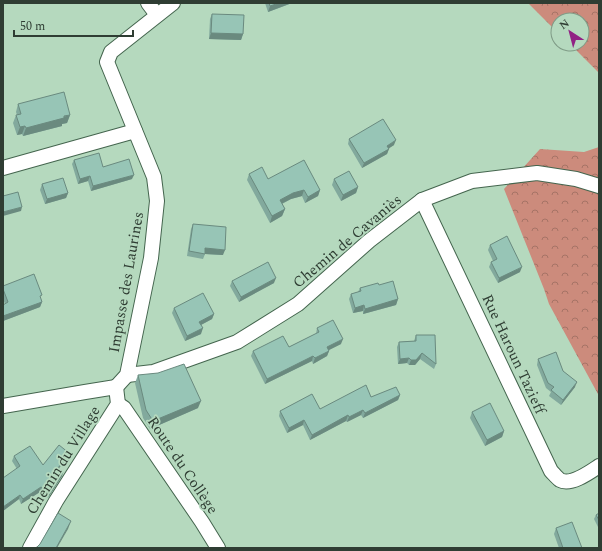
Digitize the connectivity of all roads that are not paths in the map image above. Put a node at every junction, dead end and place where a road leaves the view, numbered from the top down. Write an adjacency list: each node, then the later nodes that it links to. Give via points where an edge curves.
1 (148, 3): 3 (street)
2 (173, 3): 3 (street, Impasse des Laurines)
3 (157, 15): 4 (street, Impasse des Laurines, via 111,52 107,62)
4 (135, 131): 5 (street); 8 (street, Impasse des Laurines, via 154,177 157,201 151,258)
5 (3, 168)
6 (599, 186): 7 (street, Chemin de Cavaniès, via 576,179 537,173 472,181)
7 (422, 200): 8 (street, Chemin de Cavaniès, via 369,240 298,304 237,342 153,372); 12 (street, Rue Haroun Tazieff, via 550,471 568,482)
8 (127, 375): 9 (street, Impasse des Laurines)
9 (116, 388): 10 (street, Chemin du Village); 11 (street)
10 (118, 404): 13 (street, Chemin du Village, via 56,501); 14 (street, Route du Collège, via 124,408)
11 (3, 406)
12 (599, 466)
13 (30, 548)
14 (218, 548)

